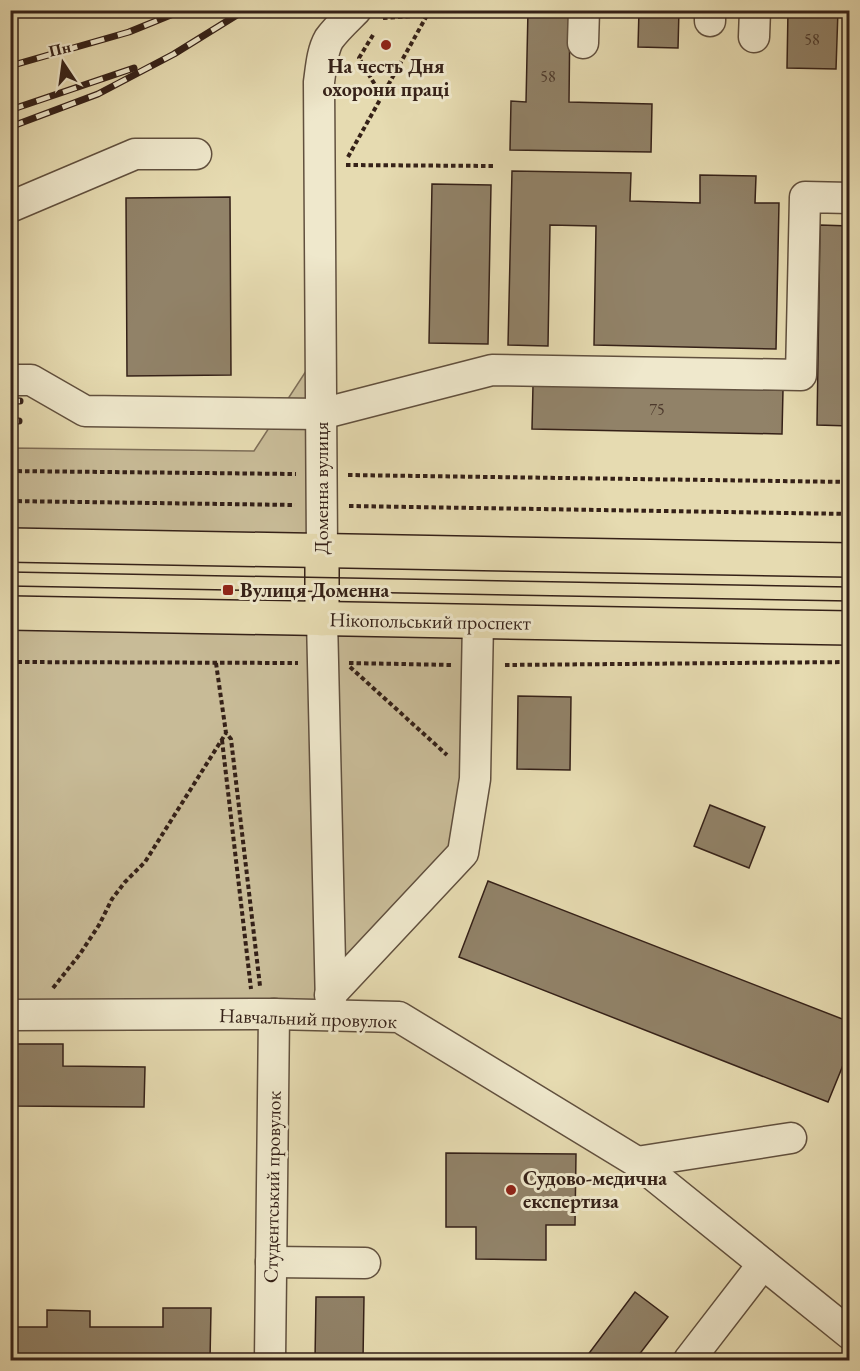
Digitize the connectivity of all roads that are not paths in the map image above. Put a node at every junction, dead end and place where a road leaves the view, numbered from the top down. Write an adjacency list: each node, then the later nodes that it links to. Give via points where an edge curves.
1 (584, 10): 3 (street)
2 (370, 14): 8 (street, Доменна вулиця, via 328,40 321,62)
3 (583, 43)
4 (196, 154): 6 (street, via 135,154)
5 (849, 198): 8 (street, via 805,197 801,375 492,370)
6 (10, 207)
7 (10, 380): 8 (street, via 31,380 85,411)
8 (321, 414): 10 (street, Доменна вулиця)
9 (10, 545): 10 (main road)
10 (322, 550): 11 (main road); 13 (main road, Доменна вулиця)
11 (849, 560)
12 (10, 613): 13 (main road, Нікопольський проспект)
13 (322, 619): 14 (main road, Нікопольський проспект); 16 (street, Доменна вулиця)
14 (478, 621): 15 (main road, Нікопольський проспект); 16 (street, via 475,779 463,853)
15 (849, 628)
16 (331, 1005): 17 (street, Навчальний провулок); 20 (street, Навчальний провулок, via 399,1017)
17 (264, 1014): 18 (street, Навчальний провулок); 21 (street, Студентський провулок)
18 (20, 1015)
19 (791, 1138): 20 (street)
20 (637, 1162): 23 (street, Навчальний провулок)
21 (271, 1262): 22 (street); 25 (street, Студентський провулок)
22 (365, 1263)
23 (762, 1264): 24 (street, Навчальний провулок); 26 (street)
24 (849, 1334)
25 (270, 1360)
26 (689, 1360)

